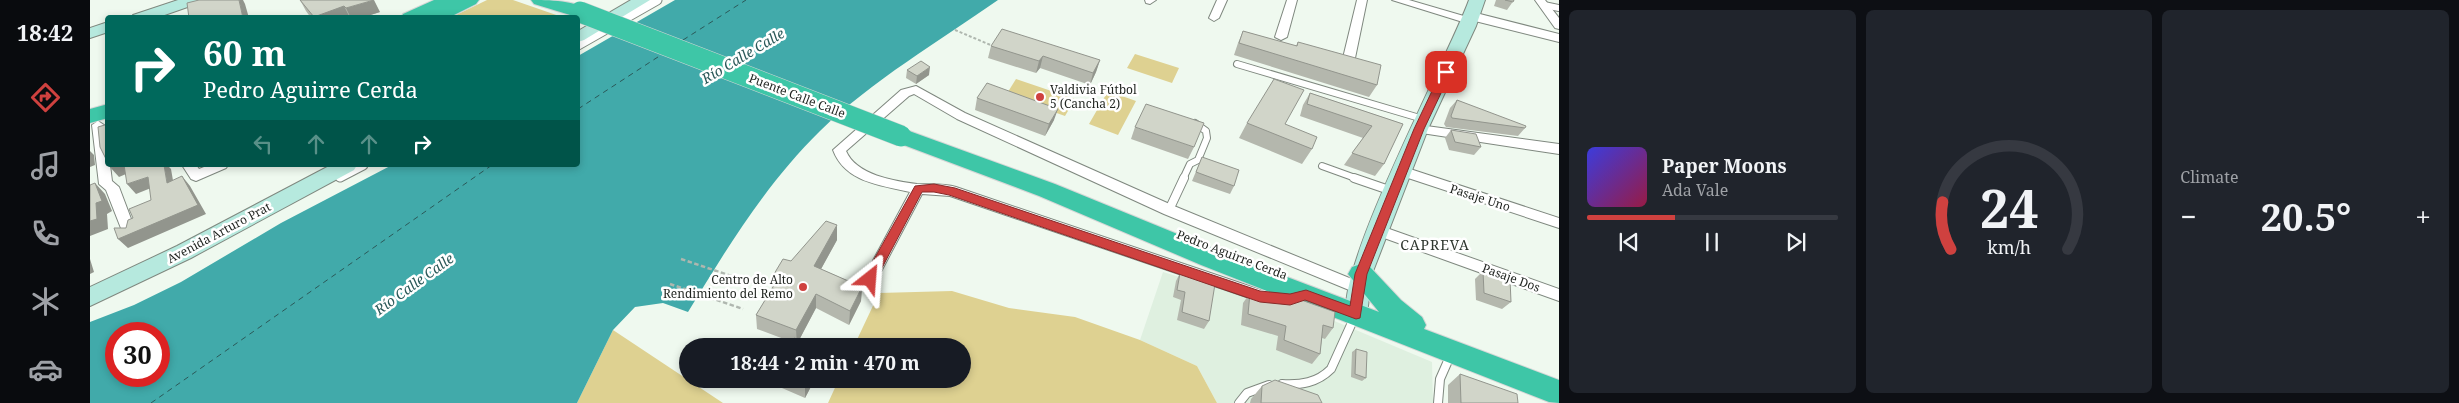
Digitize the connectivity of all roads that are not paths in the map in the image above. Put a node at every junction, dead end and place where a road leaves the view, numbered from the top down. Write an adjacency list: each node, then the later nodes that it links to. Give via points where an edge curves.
1 (194, 0): 16 (main road)
2 (449, 0): 17 (highway)
3 (470, 0): 18 (highway)
4 (540, 0): 13 (highway, Puente Calle Calle)
5 (642, 0): 23 (main road)
6 (657, 0): 26 (street)
7 (1222, 0): 19 (street)
8 (1292, 0): 24 (street)
9 (1362, 0): 27 (street)
10 (1397, 0): 11 (street)
11 (1410, 2): 15 (street)
12 (1542, 3): 14 (lane); 20 (street)
13 (584, 5): 32 (highway, Puente Calle Calle, bridge)
14 (1559, 8)
15 (1473, 12): 25 (street); 31 (main road)
16 (148, 15)
17 (416, 15)
18 (438, 15)
19 (1214, 18)
20 (1559, 26)
21 (105, 29): 22 (main road)
22 (90, 33)
23 (580, 35)
24 (1281, 37)
25 (1559, 38)
26 (580, 43)
27 (1349, 58)
28 (1237, 64): 31 (lane)
29 (1186, 119): 42 (lane, via 1203,128 1208,136 1198,160 1190,164)
30 (99, 120): 45 (street, via 103,187 112,186)
31 (1421, 124): 33 (street); 39 (main road)
32 (904, 132): 47 (highway, Pedro Aguirre Cerda); 48 (highway, Pedro Aguirre Cerda, via 1063,184 1185,237)
33 (1559, 149)
34 (1322, 166): 41 (lane)
35 (190, 167): 36 (street, via 196,176)
36 (216, 167)
37 (343, 167): 50 (main road, Avenida Arturo Prat, via 184,252)
38 (359, 167): 51 (street)
39 (1401, 171): 41 (main road); 43 (street, Pasaje Uno)
40 (918, 188): 42 (street, Pedro Aguirre Cerda, via 854,171 841,160 839,150 905,93 916,90 961,116); 46 (street); 47 (street, Pedro Aguirre Cerda, via 951,191 1260,296 1290,300)
41 (1393, 192): 44 (main road)
42 (1169, 210): 48 (street, Pedro Aguirre Cerda)
43 (1559, 223)
44 (1378, 230): 48 (main road); 49 (street, Pasaje Dos)
45 (130, 232)
46 (870, 279)
47 (1306, 295): 48 (highway, Pedro Aguirre Cerda)
48 (1358, 295): 52 (highway, Pedro Aguirre Cerda); 53 (highway, Pedro Aguirre Cerda, via 1412,325); 55 (lane, via 1325,375 1307,384 1260,387 1241,397)
49 (1559, 295)
50 (90, 297)
51 (90, 306)
52 (1452, 351): 54 (highway, Pedro Aguirre Cerda); 56 (lane, via 1440,379)
53 (1559, 381)
54 (1559, 392)
55 (1239, 403)
56 (1438, 403)

